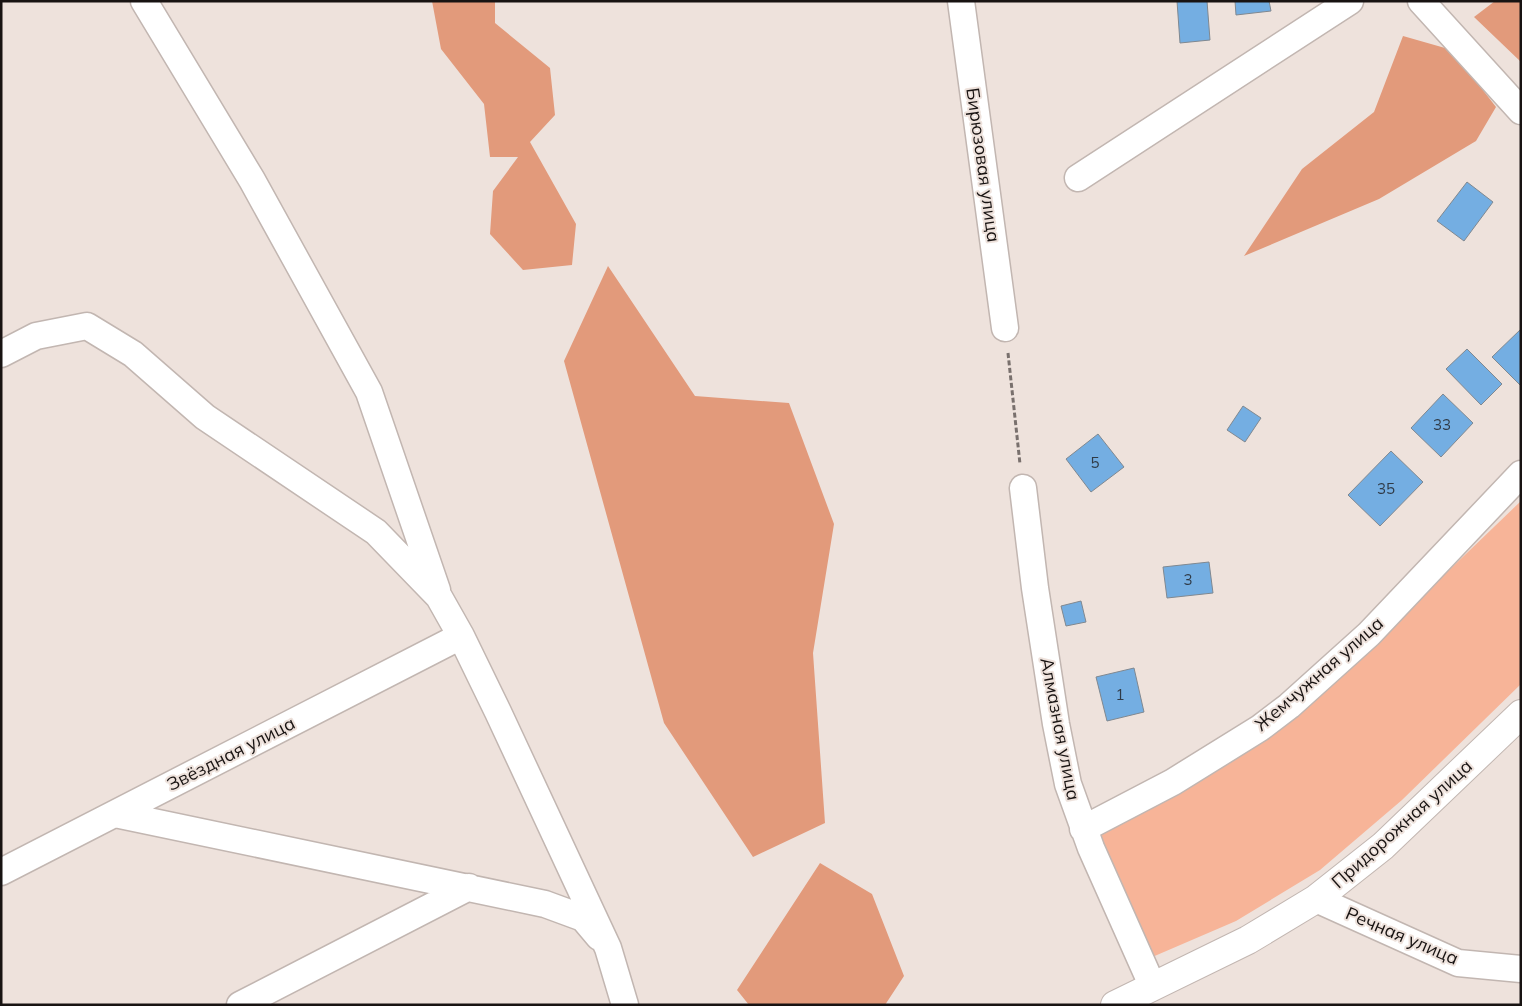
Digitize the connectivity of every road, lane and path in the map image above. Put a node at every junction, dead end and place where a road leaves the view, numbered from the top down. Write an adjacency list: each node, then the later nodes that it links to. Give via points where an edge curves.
1 (144, 1): 11 (street, via 252,180 369,392)
2 (961, 1): 7 (street, Бирюзовая улица)
3 (1350, 1): 6 (street)
4 (1421, 1): 5 (street)
5 (1521, 111)
6 (1078, 178)
7 (1005, 328): 10 (path)
8 (1, 354): 11 (street, via 36,336 87,326 133,354 205,417 376,532)
9 (1521, 474): 15 (street, Жемчужная улица, via 1368,634 1288,706 1260,728 1173,782)
10 (1023, 488): 15 (street, Алмазная улица, via 1056,724 1068,784)
11 (439, 598): 12 (street)
12 (461, 636): 14 (street, Звёздная улица); 19 (street)
13 (1521, 714): 18 (street, Придорожная улица, via 1383,846)
14 (115, 814): 16 (street, Звёздная улица); 17 (street)
15 (1083, 829): 21 (street, Алмазная улица)
16 (1, 872)
17 (469, 887): 19 (street, via 545,904 583,918); 22 (street)
18 (1316, 899): 20 (street, Речная улица, via 1458,963); 21 (street, Придорожная улица, via 1248,940)
19 (608, 948): 23 (street)
20 (1521, 969)
21 (1152, 985): 24 (street, Придорожная улица)
22 (240, 1005)
23 (624, 1005)
24 (1116, 1005)

